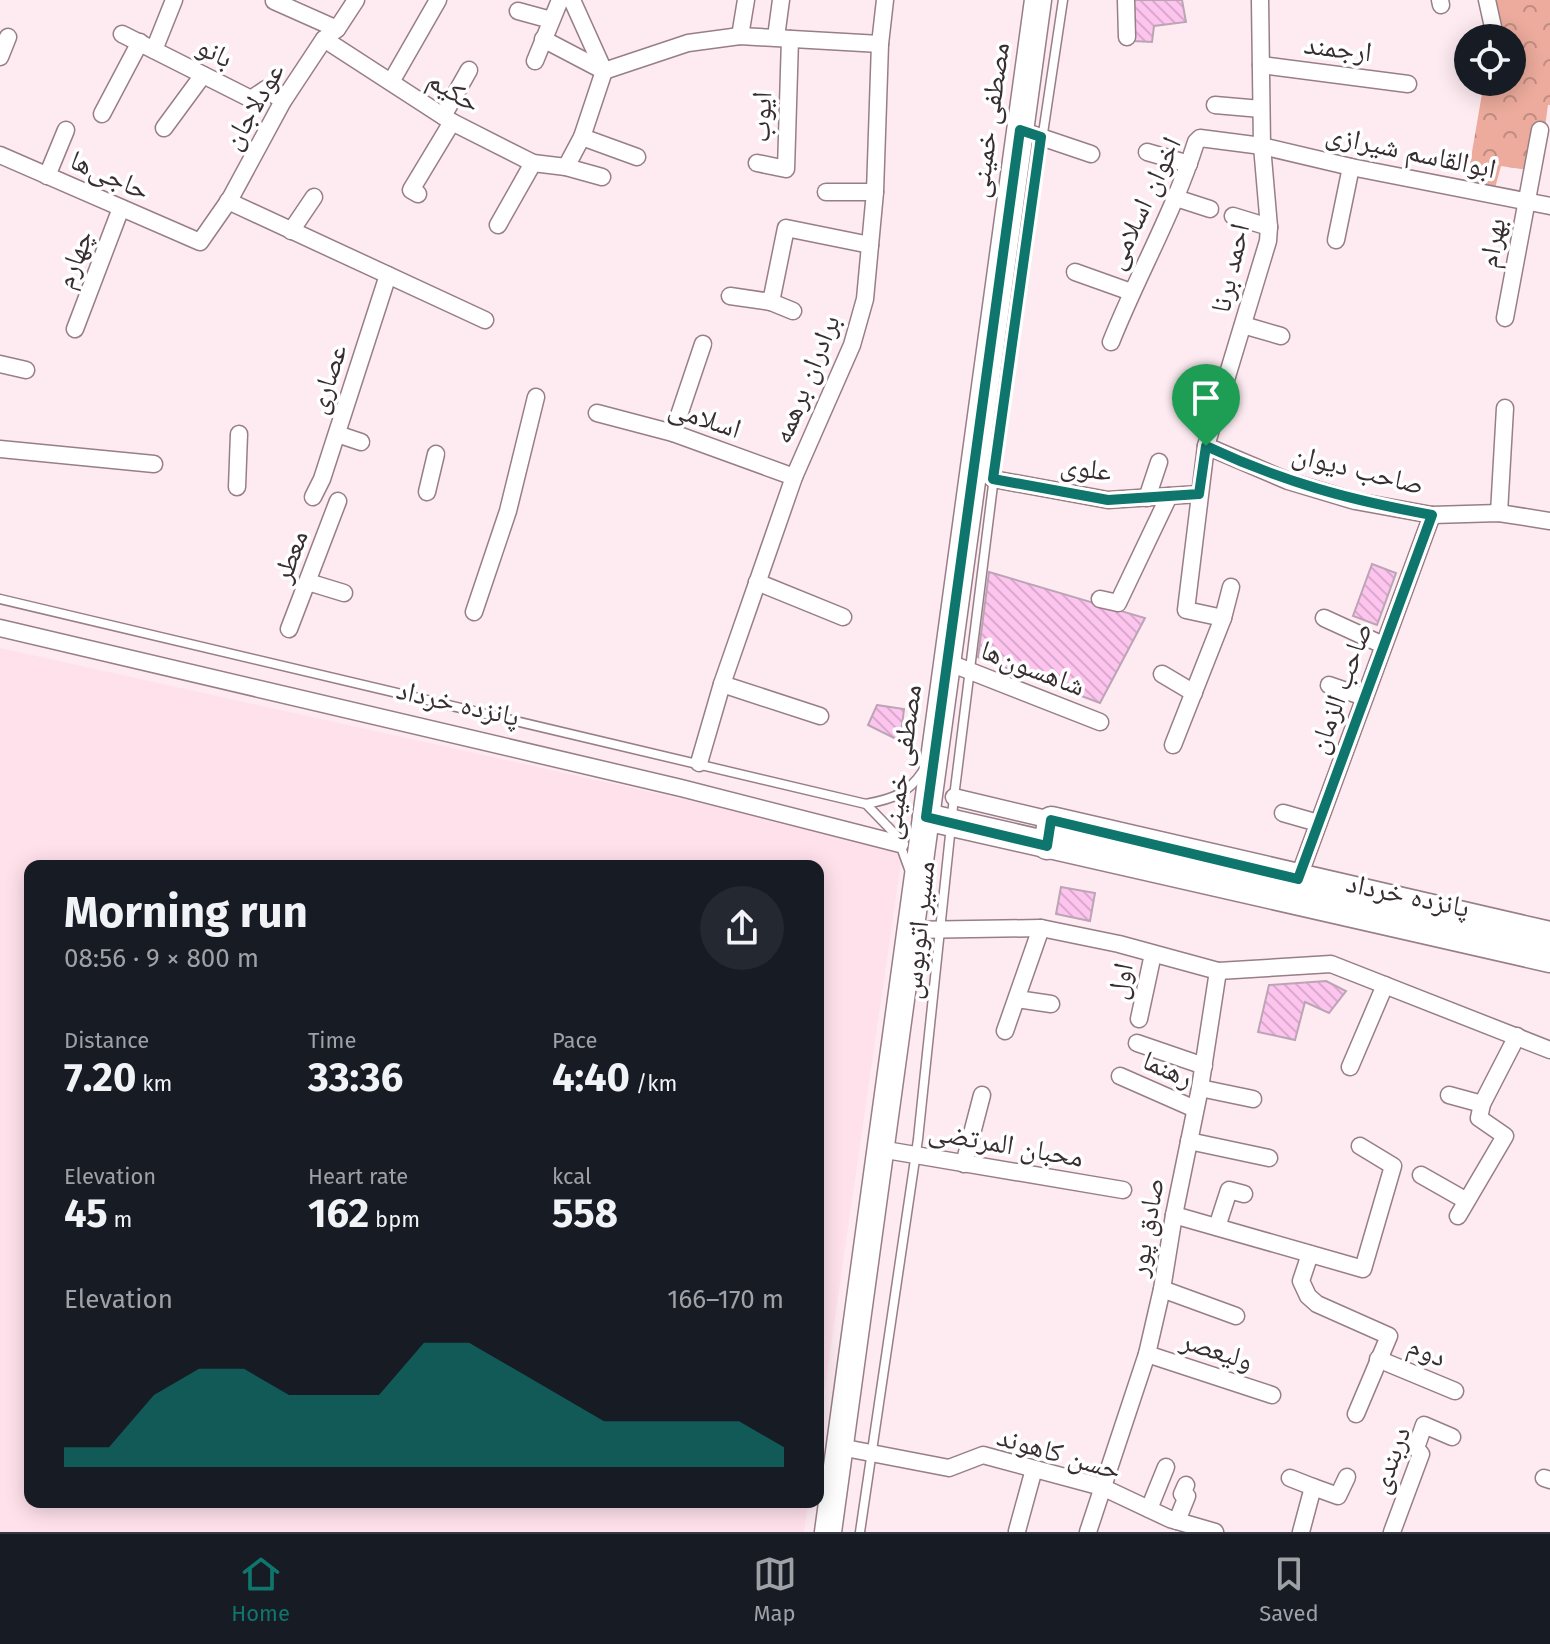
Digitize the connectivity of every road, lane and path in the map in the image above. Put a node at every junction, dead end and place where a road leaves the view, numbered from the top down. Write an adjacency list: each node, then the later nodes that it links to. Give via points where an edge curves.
1 (174, 0): 28 (street)
2 (356, 0): 21 (street, عودلاجان)
3 (438, 0): 35 (street)
4 (560, 0): 18 (street)
5 (572, 0): 17 (street)
6 (589, 0): 17 (street)
7 (746, 0): 22 (street)
8 (781, 0): 25 (street)
9 (885, 0): 27 (street, برادران برهمه)
10 (1038, 0): 45 (main road, مصطفی خمینی)
11 (1063, 0): 45 (lane)
12 (1126, 0): 24 (street)
13 (1260, 0): 31 (street, احمد برنا)
14 (1487, 0): 19 (street)
15 (274, 1): 21 (street, حکیم)
16 (518, 11): 18 (street)
17 (580, 15): 33 (street)
18 (551, 20): 26 (street)
19 (1492, 24)
20 (122, 34): 28 (street, بانو)
21 (331, 34): 35 (street, حکیم); 37 (street, عودلاجان)
22 (740, 36): 25 (street); 33 (street, via 688,43)
23 (8, 37): 29 (street)
24 (1127, 37)
25 (783, 38): 27 (street); 53 (street, ایوب, via 786,169)
26 (543, 39): 30 (street); 33 (street)
27 (880, 44): 60 (street, برادران برهمه)
28 (147, 46): 34 (street, بانو); 40 (street)
29 (0, 57)
30 (535, 61)
31 (1261, 65): 36 (street, ارجمند); 39 (street, احمد برنا)
32 (469, 70): 41 (street)
33 (604, 71): 46 (street)
34 (203, 75): 37 (street, بانو, via 251,99 266,89); 42 (street)
35 (391, 82): 41 (street, حکیم)
36 (1408, 84)
37 (283, 101): 64 (street, عودلاجان)
38 (1215, 105): 39 (street)
39 (1261, 109): 47 (street, احمد برنا)
40 (102, 114)
41 (447, 119): 52 (street, حکیم); 61 (street, via 411,190)
42 (164, 128)
43 (66, 130): 57 (street)
44 (1540, 130): 65 (street, بهرام)
45 (1031, 134): 49 (street); 103 (main road, مصطفی خمینی)
46 (582, 137): 51 (street); 55 (street)
47 (1262, 146): 54 (street, اخوان اسلامی, via 1200,138); 56 (street, ابوالقاسم شیرازی); 71 (street, احمد برنا)
48 (1147, 152): 54 (street)
49 (1091, 154)
50 (0, 155): 57 (street, حاجی‌ها)
51 (637, 157)
52 (533, 163): 55 (street, حکیم); 70 (street)
53 (757, 163)
54 (1189, 164): 63 (street, اخوان اسلامی)
55 (566, 167): 58 (street, حکیم)
56 (1351, 167): 65 (street, ابوالقاسم شیرازی); 73 (street)
57 (47, 176): 67 (street, حاجی‌ها)
58 (602, 177)
59 (826, 192): 60 (street)
60 (875, 192): 75 (street, برادران برهمه)
61 (418, 194)
62 (314, 197): 72 (street)
63 (1176, 198): 68 (street); 78 (street, اخوان اسلامی)
64 (228, 201): 72 (street); 74 (street, عودلاجان)
65 (1526, 201): 66 (street, ابوالقاسم شیرازی); 82 (street, بهرام)
66 (1550, 206)
67 (121, 208): 74 (street, حاجی‌ها); 85 (street, چهارم)
68 (1210, 209)
69 (1233, 216): 71 (street)
70 (498, 225)
71 (1269, 227): 84 (street, احمد برنا)
72 (291, 231): 77 (street)
73 (1336, 240)
74 (200, 242)
75 (870, 245): 80 (street, via 786,228); 104 (street, برادران برهمه, via 865,299 852,345)
76 (1075, 272): 78 (street, اخوان اسلامی)
77 (388, 275): 83 (street); 96 (street, عصاری)
78 (1131, 292): 87 (street)
79 (730, 296): 80 (street)
80 (771, 302): 81 (street)
81 (793, 311)
82 (1505, 318)
83 (485, 320)
84 (1243, 325): 86 (street); 98 (street, احمد برنا)
85 (75, 329)
86 (1281, 336)
87 (1111, 342)
88 (703, 344): 94 (street)
89 (0, 364): 90 (street)
90 (26, 370)
91 (536, 397): 121 (street, via 508,511)
92 (1505, 408): 112 (street)
93 (597, 413): 94 (street, اسلامی)
94 (673, 433): 104 (street, اسلامی)
95 (239, 434): 105 (street)
96 (337, 434): 97 (street); 109 (street, عصاری)
97 (361, 442)
98 (1206, 446): 107 (street, احمد برنا); 113 (street, صاحب دیوان, via 1288,481 1355,501)
99 (0, 449): 102 (street)
100 (436, 454): 106 (street)
101 (1159, 462): 110 (street)
102 (154, 464)
103 (984, 471): 110 (street, علوی, via 1108,500); 128 (main road, مصطفی خمینی)
104 (794, 477): 116 (street, برادران برهمه)
105 (237, 487)
106 (427, 492)
107 (1199, 494): 108 (street, علوی); 123 (street, احمد برنا, via 1186,610)
108 (1169, 496): 110 (street, علوی); 120 (street, via 1118,603)
109 (313, 497)
110 (1147, 498)
111 (338, 501): 115 (street, معطر)
112 (1499, 513): 113 (street, صاحب دیوان); 114 (street, صاحب دیوان)
113 (1432, 515): 127 (street, صاحب الزمان)
114 (1550, 521)
115 (308, 582): 118 (street); 126 (street, معطر)
116 (757, 582): 122 (street); 130 (street, برادران برهمه)
117 (1231, 587): 123 (street)
118 (344, 593)
119 (0, 599): 138 (lane, پانزده خرداد)
120 (1100, 599)
121 (474, 612)
122 (843, 617)
123 (1223, 618): 132 (street)
124 (1324, 618): 127 (street)
125 (0, 628): 145 (street, پانزده خرداد)
126 (289, 629)
127 (1383, 645): 133 (street, صاحب الزمان)
128 (958, 667): 135 (street, شاهسون‌ها); 137 (main road, مصطفی خمینی); 140 (lane, مسیر اتوبوس)
129 (1162, 674): 132 (street)
130 (722, 684): 134 (street); 138 (street, برادران برهمه)
131 (1329, 685): 133 (street)
132 (1194, 693): 136 (street)
133 (1364, 697): 143 (street, صاحب الزمان)
134 (820, 716)
135 (1100, 722)
136 (1173, 745)
137 (934, 753): 139 (lane, via 909,789); 142 (main road, مصطفی خمینی)
138 (699, 763): 139 (lane, پانزده خرداد)
139 (866, 804): 145 (lane)
140 (953, 810): 142 (main road, پانزده خرداد); 144 (main road, پانزده خرداد); 150 (lane, مسیر اتوبوس)
141 (1283, 813): 143 (street)
142 (926, 817): 147 (main road, مصطفی خمینی)
143 (1318, 823): 146 (street, صاحب الزمان)
144 (1049, 833): 146 (main road, پانزده خرداد); 151 (main road, پانزده خرداد)
145 (900, 844): 147 (lane)
146 (1298, 879): 151 (main road, پانزده خرداد)
147 (915, 893): 149 (main road, مصطفی خمینی)
148 (1041, 928): 150 (street); 153 (street); 156 (street)
149 (910, 930): 150 (street); 174 (main road, مصطفی خمینی)
150 (941, 930): 175 (lane, مسیر اتوبوس)
151 (1496, 935): 152 (main road, پانزده خرداد)
152 (1549, 939)
153 (1153, 954): 154 (street); 158 (street, اول)
154 (1218, 971): 155 (street, via 1331,964); 163 (street, صادق پور)
155 (1385, 985): 160 (street); 164 (street)
156 (1017, 999): 157 (street); 159 (street)
157 (1051, 1004)
158 (1139, 1019)
159 (1005, 1031)
160 (1517, 1036): 162 (street); 170 (street)
161 (1137, 1043): 163 (street)
162 (1550, 1050)
163 (1204, 1066): 166 (street, صادق پور)
164 (1350, 1067)
165 (1120, 1076): 171 (street, رهنما)
166 (1200, 1088): 169 (street); 171 (street, صادق پور)
167 (982, 1095): 177 (street)
168 (1449, 1095): 170 (street)
169 (1253, 1099)
170 (1482, 1104): 178 (street, via 1479,1118 1505,1136 1461,1208)
171 (1195, 1109): 172 (street, صادق پور)
172 (1189, 1141): 176 (street); 181 (street, صادق پور)
173 (1360, 1146): 183 (street, via 1393,1166 1363,1269)
174 (880, 1149): 175 (street, محبان المرتضی); 192 (main road, مصطفی خمینی)
175 (916, 1156): 177 (street, محبان المرتضی); 193 (lane, مسیر اتوبوس)
176 (1269, 1158)
177 (964, 1164): 179 (street, محبان المرتضی)
178 (1421, 1175)
179 (1123, 1190)
180 (1244, 1194): 182 (street, via 1229,1190)
181 (1174, 1215): 182 (street); 184 (street, صادق پور)
182 (1217, 1227): 183 (street)
183 (1310, 1254): 187 (street, via 1301,1281 1308,1296 1389,1336)
184 (1162, 1289): 185 (street); 186 (street, صادق پور)
185 (1236, 1316)
186 (1147, 1354): 189 (street, ولیعصر); 199 (street, صادق پور)
187 (1378, 1359): 188 (street, دوم); 190 (street)
188 (1455, 1391)
189 (1272, 1395)
190 (1356, 1414)
191 (1452, 1437): 209 (street, دربندی, via 1424,1425 1416,1448 1421,1454)
192 (840, 1447): 193 (street, حسن کاهوند); 204 (main road, مصطفی خمینی)
193 (872, 1454): 195 (street, حسن کاهوند, via 949,1468 983,1455); 205 (lane, مسیر اتوبوس)
194 (1166, 1467): 201 (street)
195 (1034, 1469): 199 (street, حسن کاهوند); 203 (street)
196 (1347, 1477): 200 (street, via 1338,1496)
197 (1290, 1478): 200 (street)
198 (1186, 1485): 202 (street, via 1182,1494 1187,1496)
199 (1102, 1487): 201 (street, حسن کاهوند); 206 (street)
200 (1313, 1487): 208 (street)
201 (1149, 1509): 202 (street, حسن کاهوند)
202 (1171, 1524): 207 (street, حسن کاهوند)
203 (1017, 1531)
204 (828, 1532)
205 (860, 1532)
206 (1088, 1532)
207 (1213, 1532)
208 (1301, 1532)
209 (1392, 1532)

